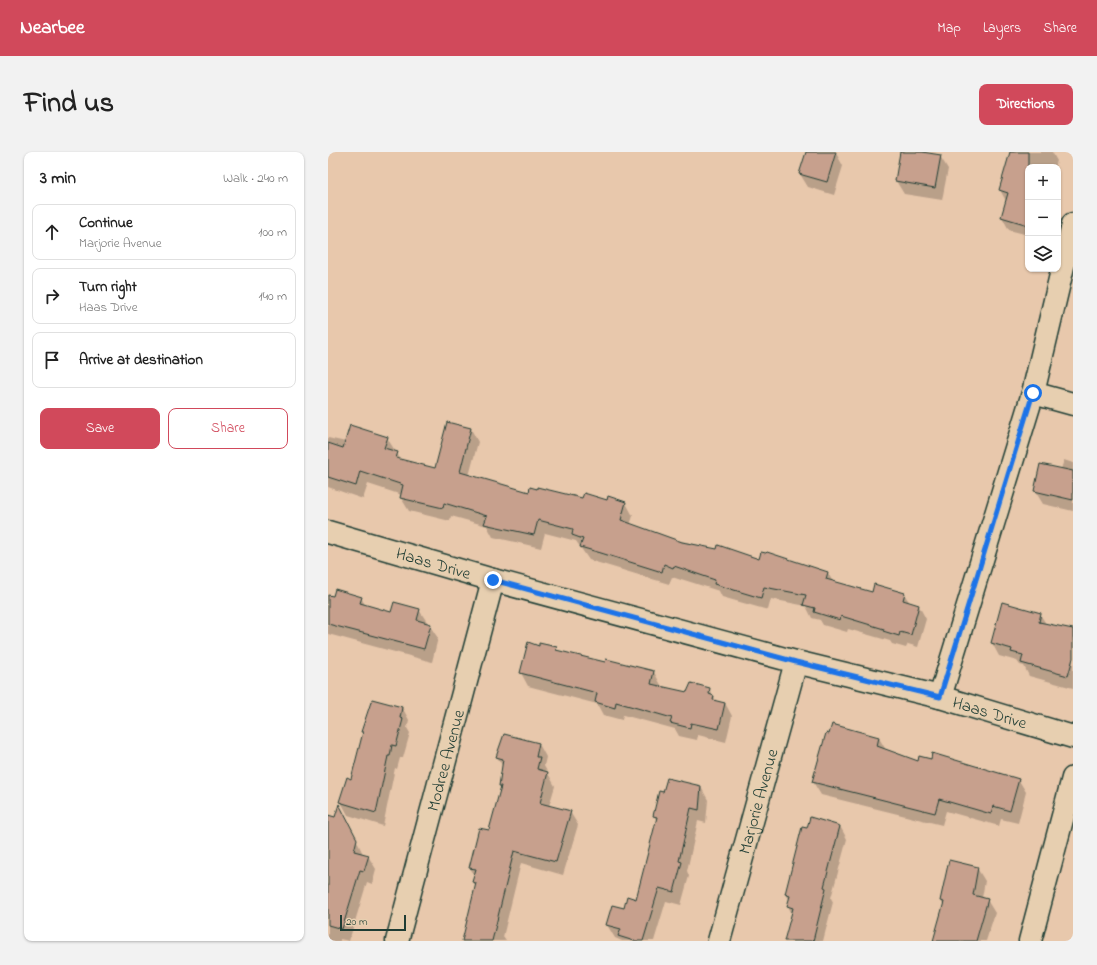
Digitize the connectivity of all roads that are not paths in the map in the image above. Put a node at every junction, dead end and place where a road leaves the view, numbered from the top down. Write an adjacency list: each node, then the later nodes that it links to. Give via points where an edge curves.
1 (1073, 224): 2 (street)
2 (1033, 393): 3 (street); 7 (street)
3 (1073, 404)
4 (328, 532): 5 (street, Haas Drive)
5 (493, 580): 6 (street, Haas Drive); 10 (street, Modree Avenue)
6 (796, 662): 7 (street, Haas Drive); 11 (street, Marjorie Avenue)
7 (940, 697): 8 (street, Haas Drive)
8 (1073, 737)
9 (1073, 778): 12 (street)
10 (397, 941)
11 (720, 941)
12 (1030, 941)

